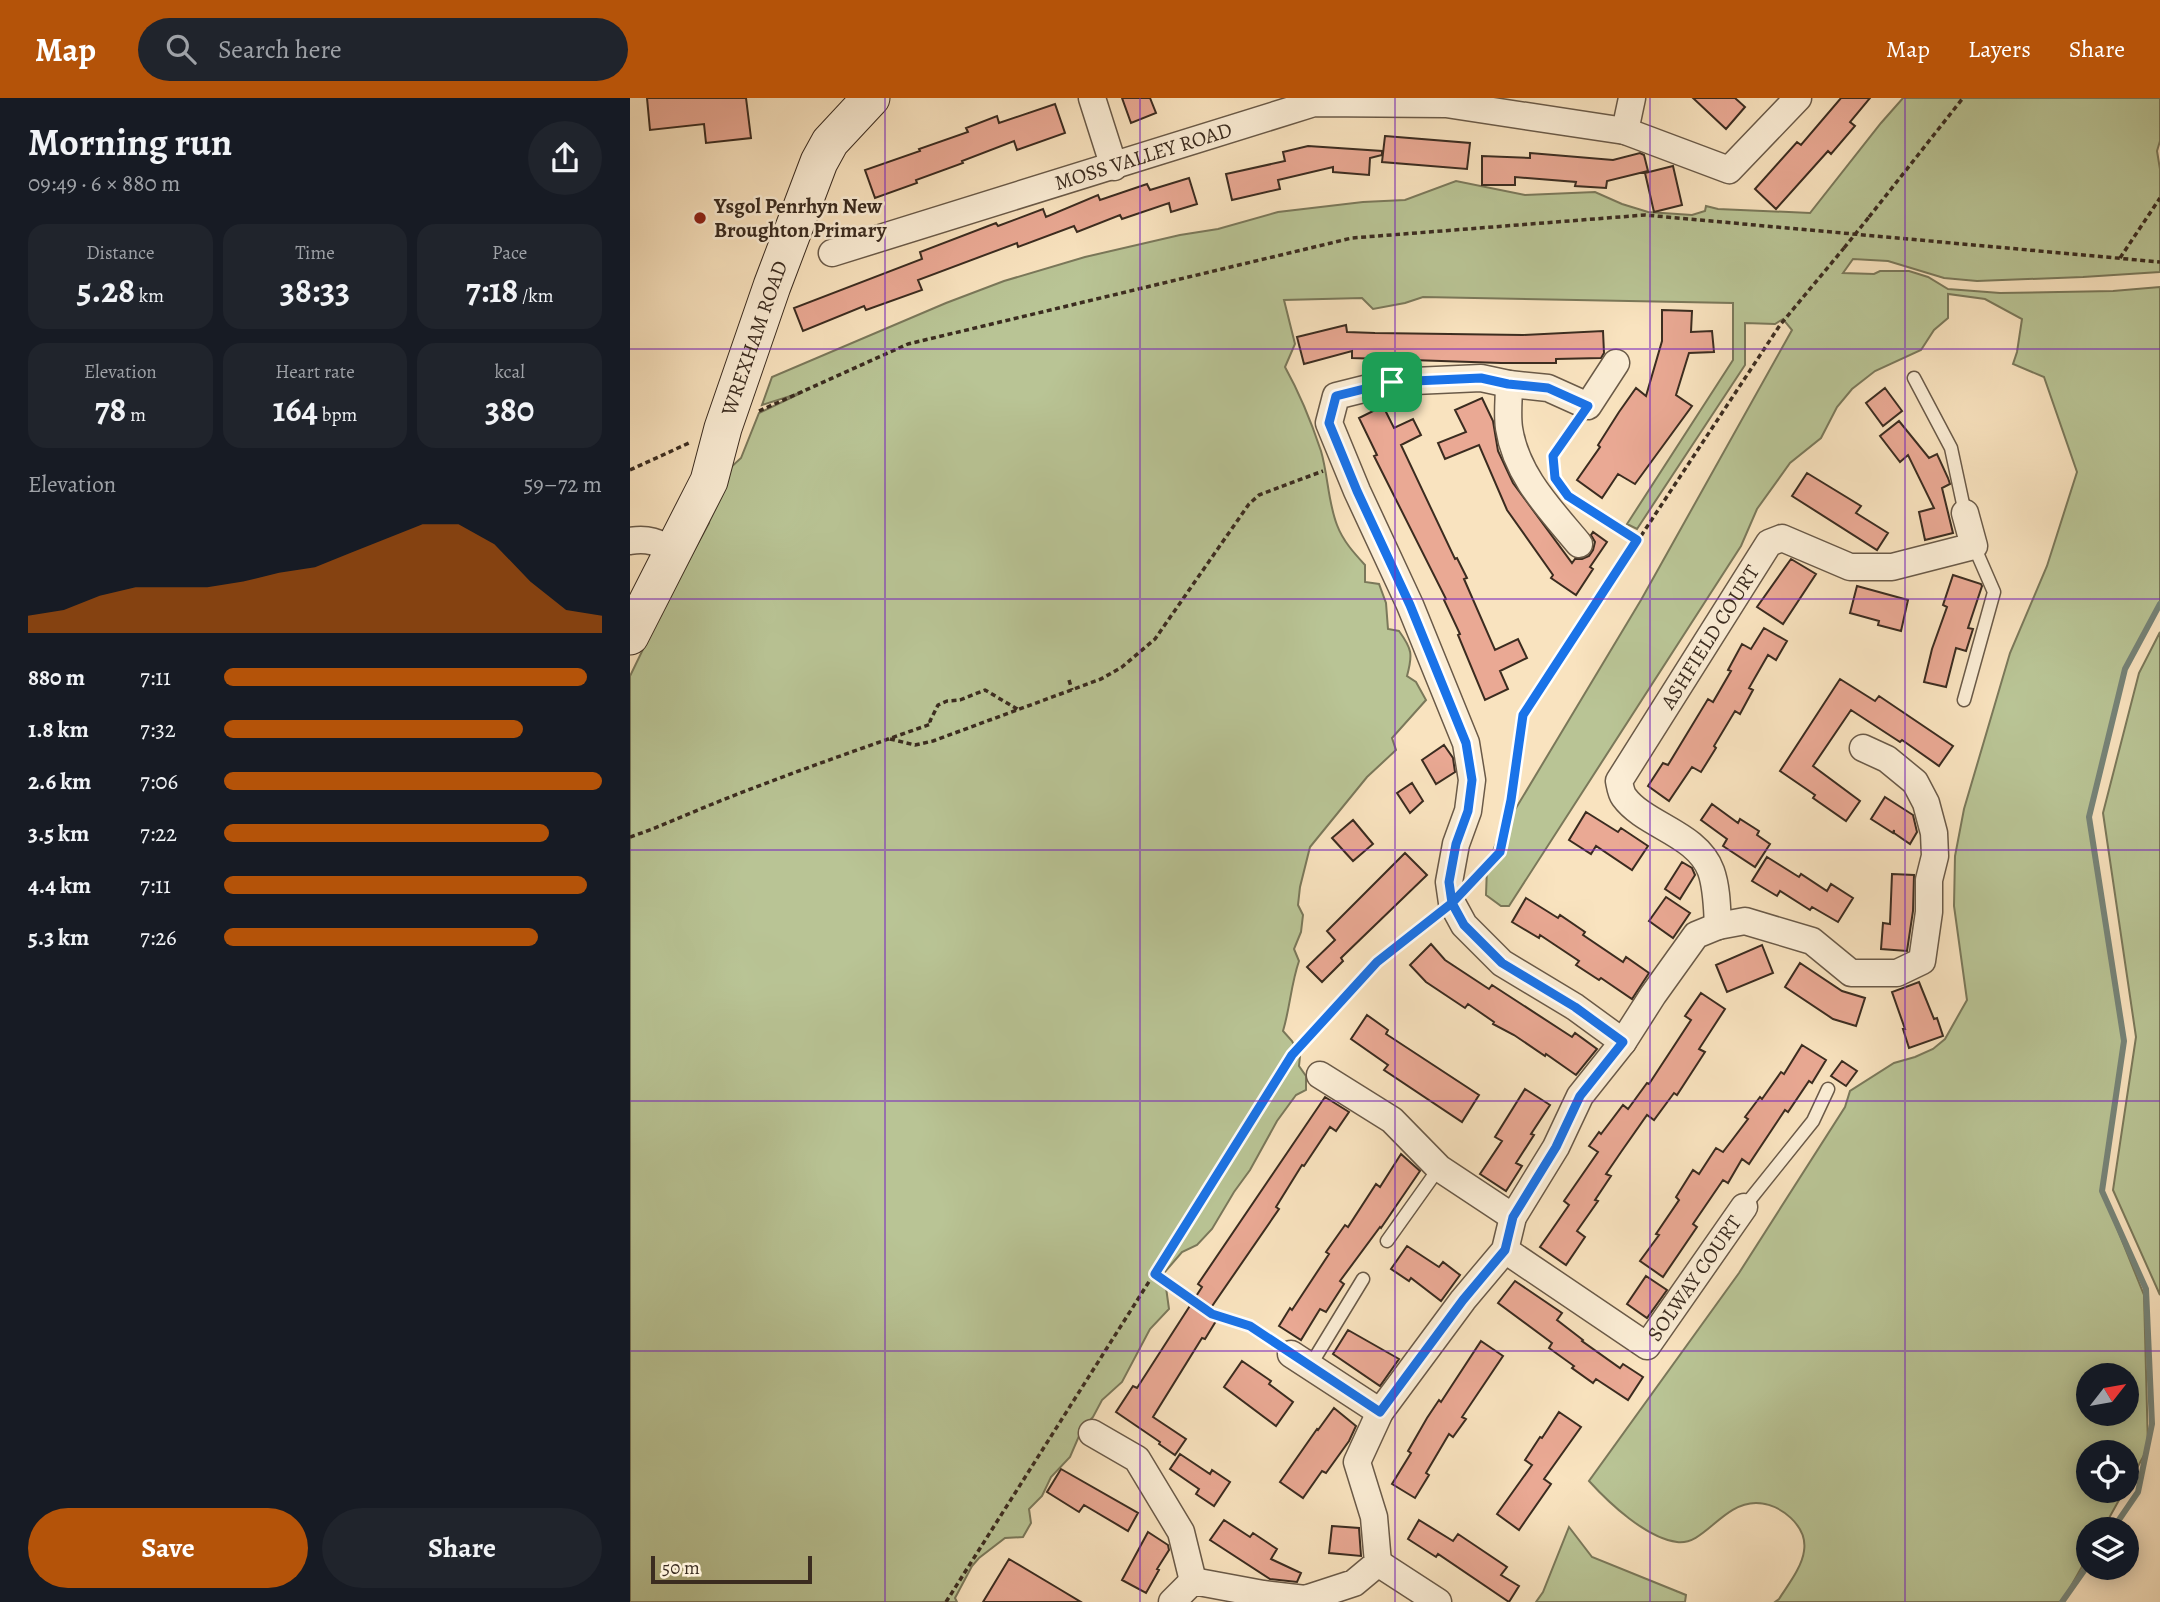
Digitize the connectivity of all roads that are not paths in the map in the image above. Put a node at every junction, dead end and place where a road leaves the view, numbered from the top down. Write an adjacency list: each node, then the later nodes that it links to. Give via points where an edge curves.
1 (871, 98): 17 (main road, WREXHAM ROAD, via 830,142 819,162 723,428 709,481)
2 (1091, 98): 8 (street)
3 (1632, 98): 7 (street)
4 (1798, 98): 7 (street, MOSS VALLEY ROAD, via 1729,170)
5 (1313, 100): 6 (street, MOSS VALLEY ROAD); 8 (street, MOSS VALLEY ROAD)
6 (1447, 101): 7 (street, MOSS VALLEY ROAD)
7 (1625, 131)
8 (1114, 167): 9 (street, MOSS VALLEY ROAD)
9 (832, 253)
10 (1616, 363): 12 (street, via 1588,406 1548,388)
11 (1914, 378): 13 (lane, via 1951,448)
12 (1508, 384): 15 (street, via 1509,428 1518,461 1532,486); 22 (street, via 1481,378 1392,382 1336,396 1329,423 1466,743 1472,780 1449,882 1452,903 1464,925 1502,963)
13 (1965, 513): 16 (street)
14 (630, 541): 17 (street, via 657,541)
15 (1579, 544)
16 (1974, 546): 19 (lane, via 1994,592); 21 (street, ASHFIELD COURT, via 1892,567 1850,567 1782,538 1769,543 1619,781 1623,796 1676,833 1711,870)
17 (673, 551): 18 (main road, WREXHAM ROAD)
18 (630, 636)
19 (1964, 701)
20 (1863, 748): 21 (street, via 1887,759 1915,782 1926,803 1935,856 1922,961 1896,973 1851,973 1812,941 1745,921)
21 (1718, 926): 22 (street, via 1696,935)
22 (1623, 1042): 27 (street, via 1580,1096 1556,1147)
23 (1320, 1075): 25 (street, via 1392,1120)
24 (1828, 1089): 26 (lane, via 1813,1121)
25 (1439, 1168): 27 (street); 28 (lane)
26 (1744, 1208): 29 (street, SOLWAY COURT, via 1647,1346)
27 (1513, 1217): 29 (street)
28 (1387, 1241)
29 (1505, 1250): 32 (street)
30 (1363, 1279): 31 (lane)
31 (1301, 1360): 32 (street)
32 (1380, 1412): 34 (street, via 1357,1462 1374,1517)
33 (1092, 1433): 35 (street, via 1137,1459 1181,1532)
34 (1378, 1563): 36 (street, via 1354,1583); 38 (street)
35 (1193, 1581): 36 (street); 37 (street)
36 (1306, 1600)
37 (1172, 1602)
38 (1438, 1602)

